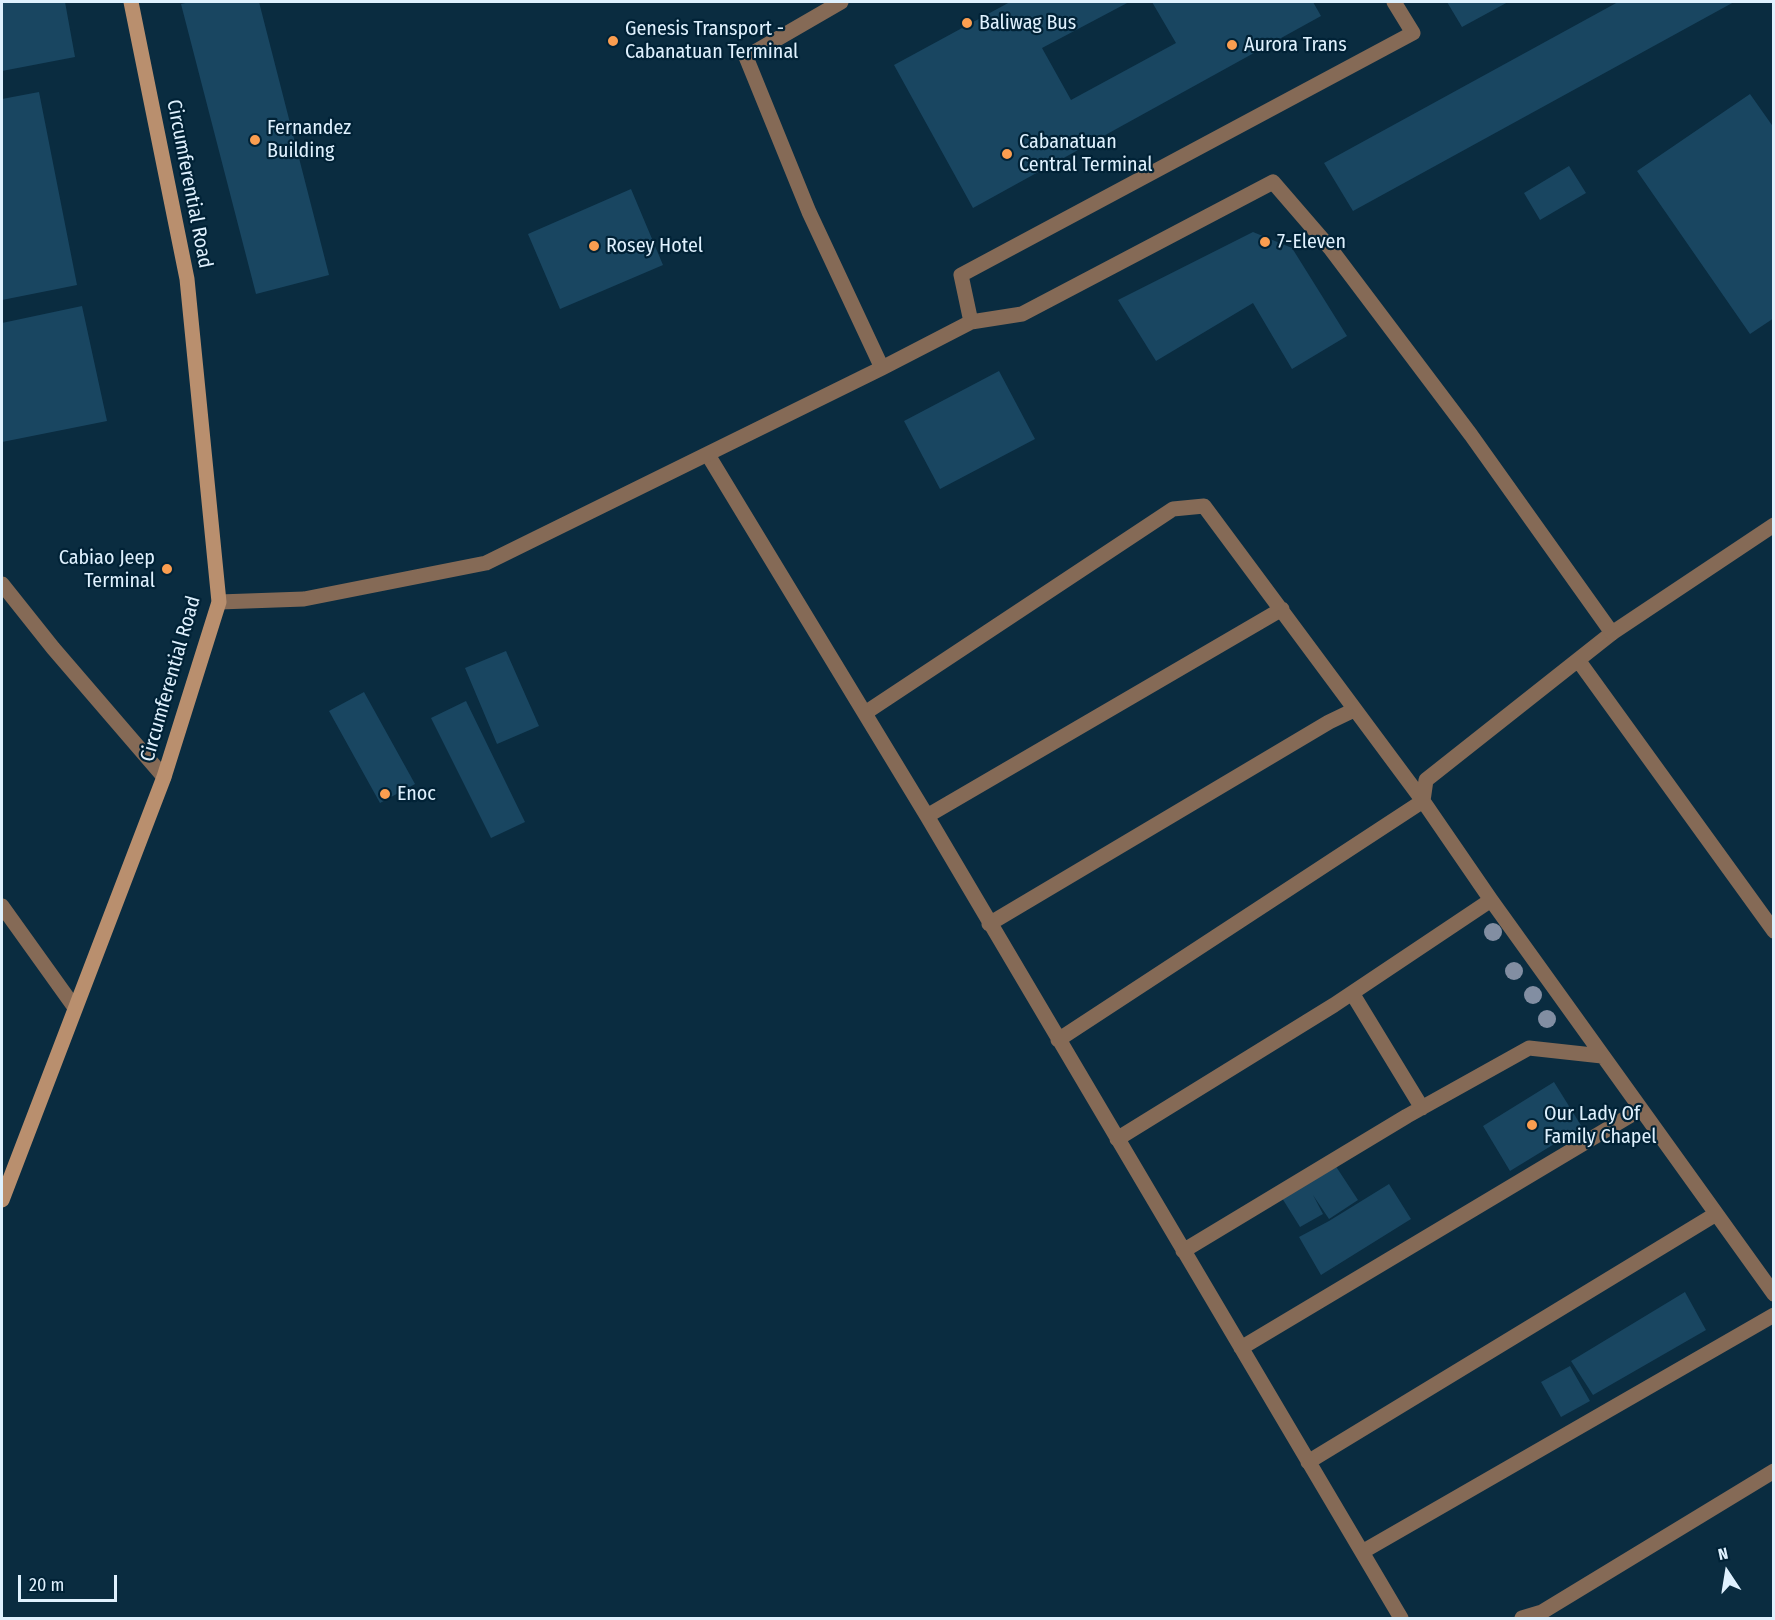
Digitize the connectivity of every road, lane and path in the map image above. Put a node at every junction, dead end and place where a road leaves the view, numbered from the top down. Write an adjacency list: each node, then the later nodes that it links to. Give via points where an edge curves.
1 (131, 2): 9 (main road, Circumferential Road, via 187,279)
2 (841, 2): 5 (street, via 747,57 809,212)
3 (1394, 2): 4 (street, via 1413,33 961,275)
4 (971, 322): 5 (street); 11 (street, via 1022,314 1273,182 1330,248 1422,370)
5 (882, 368): 6 (street)
6 (708, 455): 9 (street, via 486,563 304,599); 14 (street)
7 (1773, 525): 11 (street)
8 (2, 584): 15 (street)
9 (219, 602): 15 (main road, Circumferential Road)
10 (1282, 609): 13 (street); 14 (street, via 1204,506 1173,509); 17 (street)
11 (1612, 633): 12 (street)
12 (1578, 660): 16 (street, via 1426,780); 21 (street)
13 (1354, 710): 16 (street); 20 (street)
14 (865, 713): 17 (street)
15 (164, 777): 23 (main road, Circumferential Road)
16 (1423, 801): 18 (street); 24 (street)
17 (927, 816): 20 (street)
18 (1491, 900): 22 (street); 25 (street)
19 (2, 906): 23 (street)
20 (989, 924): 24 (street)
21 (1773, 931)
22 (1352, 993): 26 (street); 28 (street)
23 (75, 1008): 29 (main road, Circumferential Road)
24 (1058, 1040): 28 (street)
25 (1602, 1056): 26 (street, via 1529,1048); 27 (street)
26 (1422, 1108): 31 (street)
27 (1641, 1109): 30 (street); 34 (street)
28 (1117, 1139): 31 (street)
29 (2, 1200)
30 (1716, 1214): 32 (street); 35 (street)
31 (1184, 1251): 34 (street)
32 (1773, 1294)
33 (1773, 1315): 37 (street)
34 (1241, 1348): 35 (street)
35 (1308, 1462): 37 (street)
36 (1773, 1471): 39 (street, via 1542,1612)
37 (1362, 1552): 38 (street)
38 (1401, 1618)
39 (1522, 1618)

